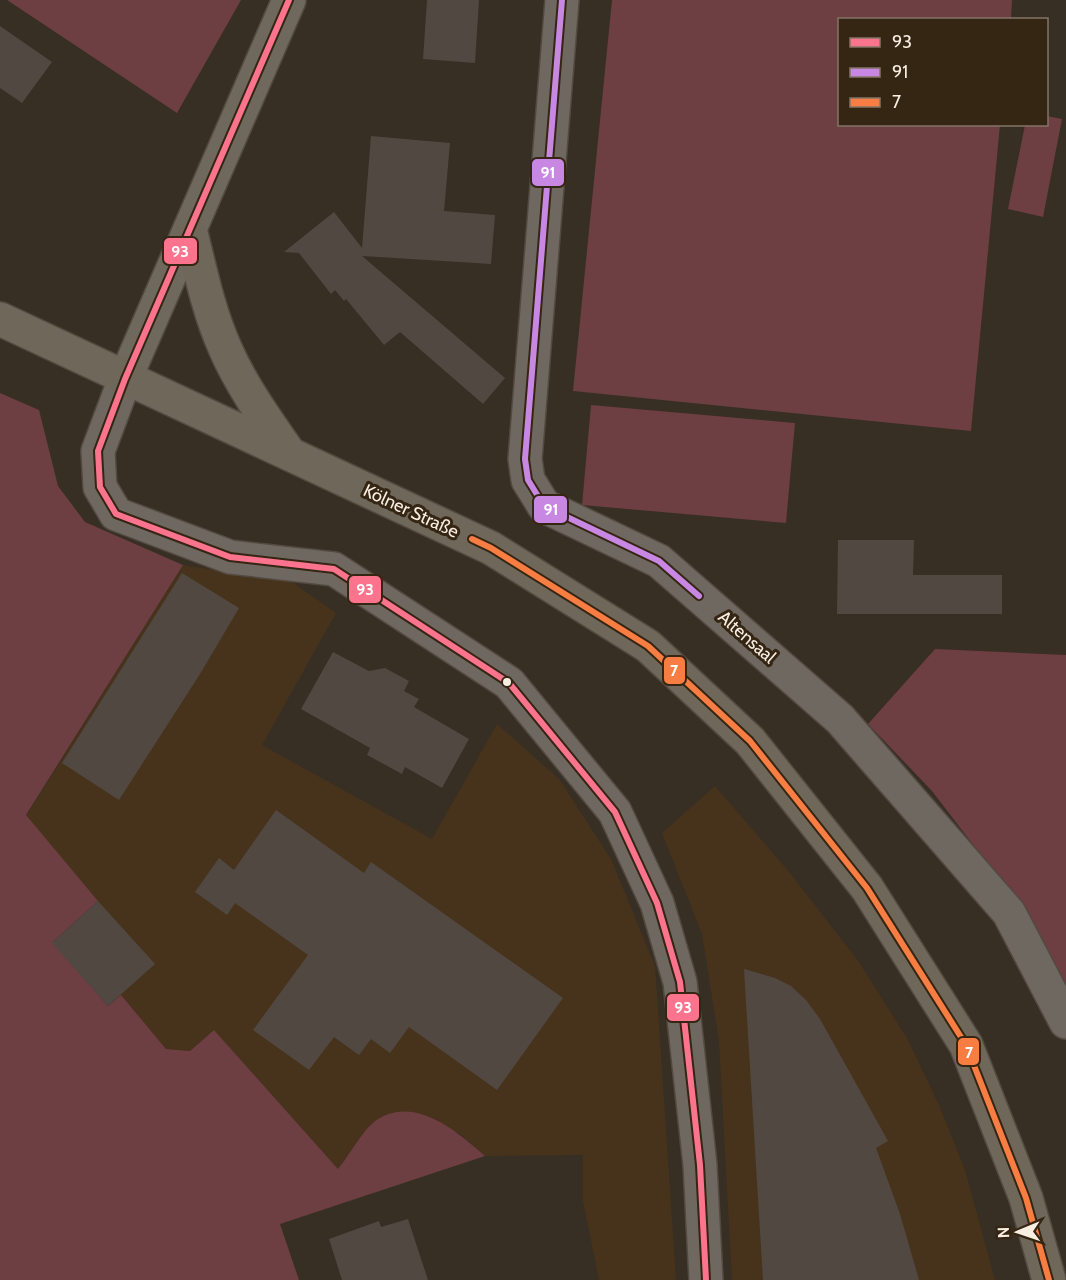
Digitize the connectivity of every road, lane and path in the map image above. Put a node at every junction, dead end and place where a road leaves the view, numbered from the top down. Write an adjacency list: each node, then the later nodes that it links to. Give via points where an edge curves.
1 (289, 0): 3 (street)
2 (562, 0): 7 (street, Altensaal, via 525,459 528,480 544,506 659,561 840,718 1009,913)
3 (190, 229): 5 (street); 6 (main road, via 207,299 225,349)
4 (0, 320): 5 (main road, Kölner Straße)
5 (125, 379): 6 (main road, Kölner Straße); 8 (street, via 98,451 100,487 116,514 230,556 334,569 509,684 615,813 657,903 680,982 700,1165)
6 (290, 455): 9 (main road, Kölner Straße, via 491,548 648,646 750,741 867,888 966,1045 1026,1198)
7 (1066, 1022)
8 (706, 1280)
9 (1049, 1280)

